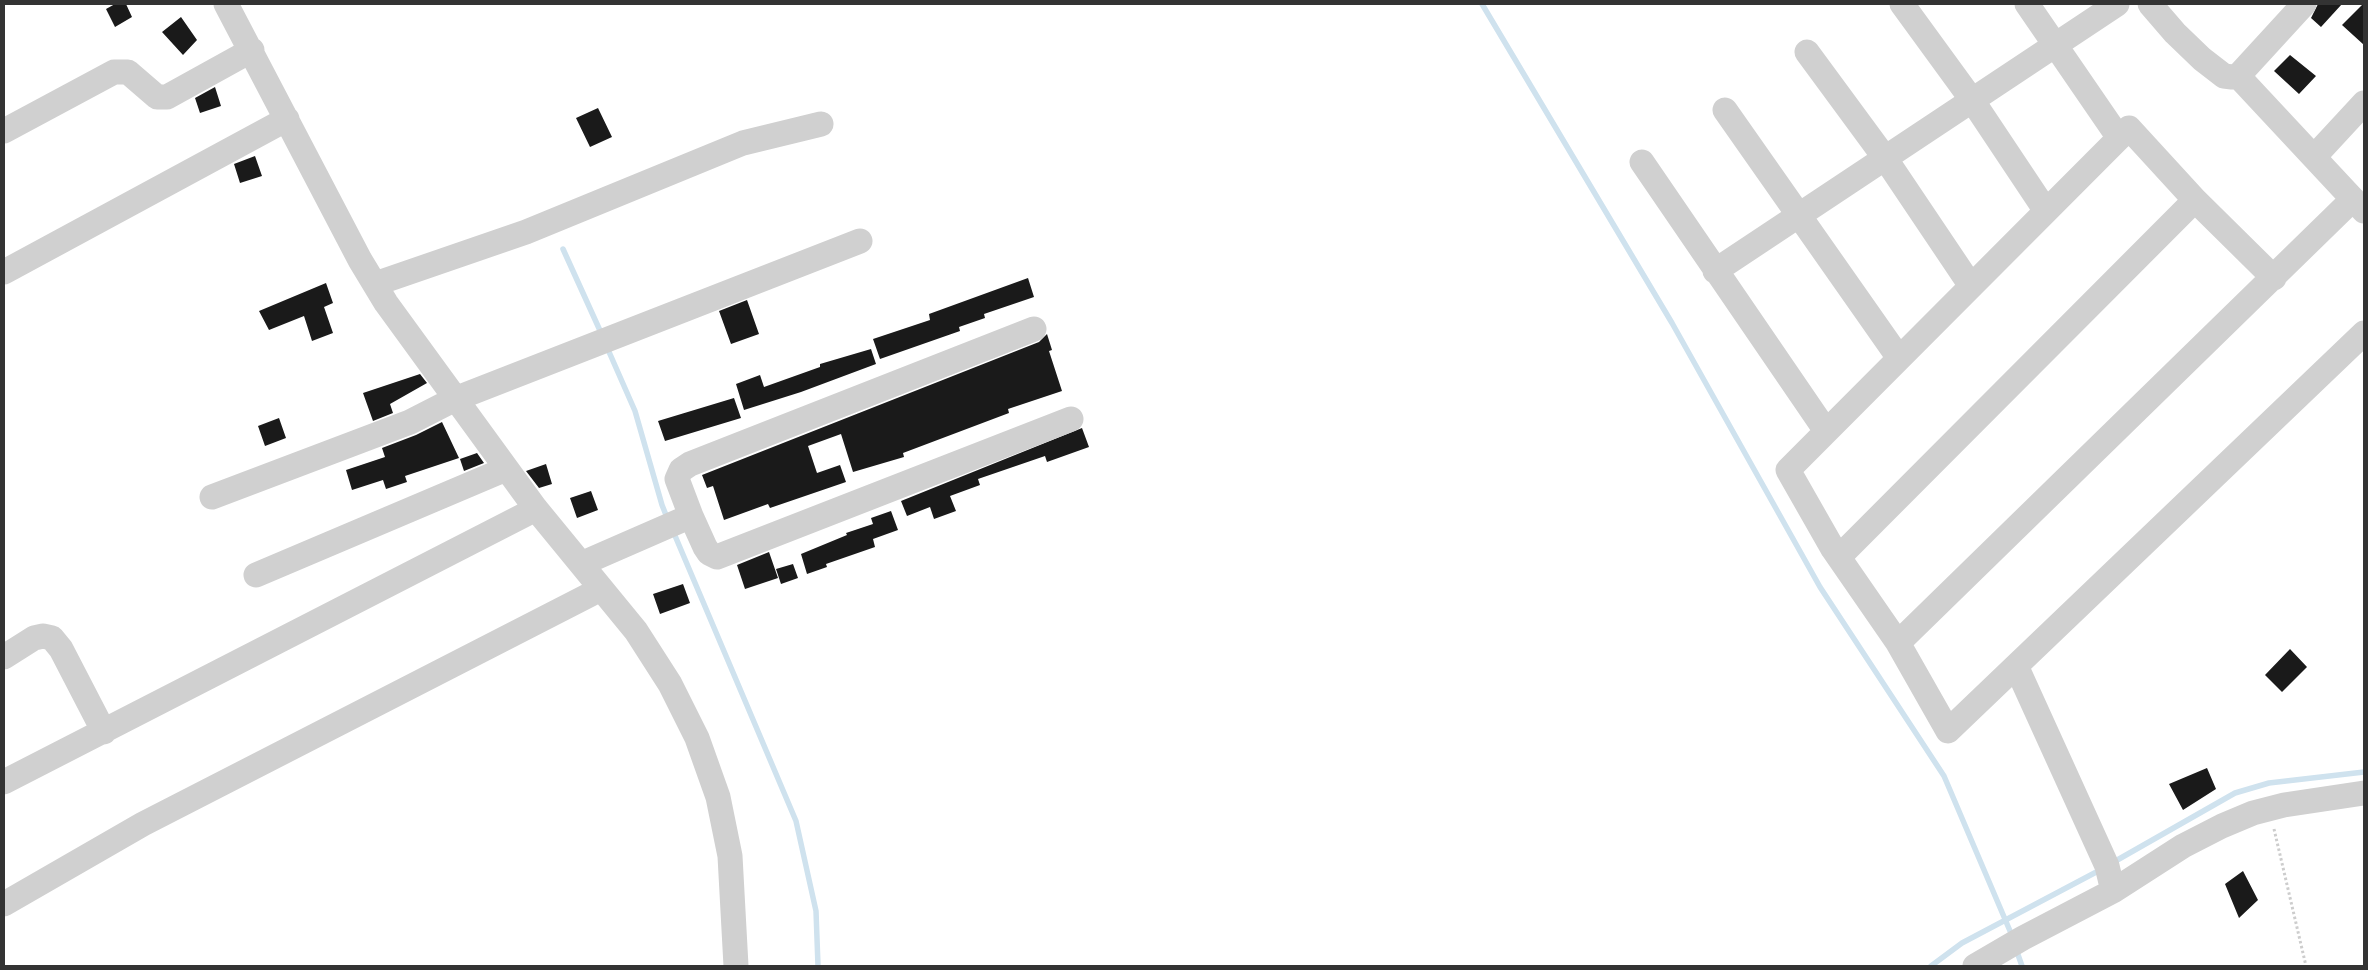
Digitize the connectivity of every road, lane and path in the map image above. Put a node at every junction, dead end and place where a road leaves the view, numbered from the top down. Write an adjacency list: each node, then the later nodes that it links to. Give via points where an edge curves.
1 (226, 4): 8 (street)
2 (1902, 4): 11 (street)
3 (2027, 4): 7 (street)
4 (2117, 4): 7 (street)
5 (2150, 4): 10 (street, via 2202,59 2224,76)
6 (2304, 4): 10 (street)
7 (2056, 44): 11 (street); 17 (street)
8 (252, 50): 14 (street); 16 (street, via 167,97 157,97 128,72 114,72)
9 (1808, 52): 19 (street)
10 (2238, 76): 18 (street)
11 (1972, 100): 19 (street); 23 (street)
12 (2364, 103): 18 (street)
13 (1726, 110): 24 (street)
14 (287, 119): 27 (street); 29 (street)
15 (821, 124): 29 (street, via 743,143 526,232)
16 (4, 130)
17 (2119, 138): 21 (street, via 2129,128); 23 (street)
18 (2314, 157): 22 (street)
19 (1885, 158): 24 (street); 30 (street)
20 (1642, 162): 26 (street)
21 (2195, 200): 28 (street); 41 (street)
22 (2358, 205): 28 (street)
23 (2046, 211): 30 (street)
24 (1798, 216): 26 (street); 33 (street)
25 (860, 241): 34 (street)
26 (1715, 270): 36 (street)
27 (4, 272)
28 (2274, 278): 45 (street)
29 (375, 284): 34 (street)
30 (1971, 286): 33 (street)
31 (1034, 329): 40 (street, via 690,464 677,479)
32 (2364, 333): 47 (street)
33 (1899, 358): 36 (street)
34 (455, 399): 37 (street); 38 (street, via 410,422)
35 (1071, 419): 40 (street, via 716,557 704,547)
36 (1826, 432): 41 (street, via 1788,470)
37 (506, 469): 39 (street); 43 (street)
38 (212, 497)
39 (536, 509): 42 (street); 48 (street)
40 (690, 516): 42 (street)
41 (1839, 557): 45 (street)
42 (581, 564): 44 (street)
43 (256, 575)
44 (601, 589): 53 (street, via 152,820); 54 (street, via 636,631 670,684 703,755 718,797 730,856)
45 (1898, 643): 47 (street, via 1948,731)
46 (4, 657): 48 (street, via 34,638 52,638 61,649)
47 (2017, 668): 52 (street, via 2107,866)
48 (104, 732): 49 (street)
49 (4, 782)
50 (2364, 793): 51 (street)
51 (2270, 809): 52 (street, via 2222,826 2183,846); 56 (path)
52 (2113, 890): 55 (street)
53 (4, 904)
54 (736, 966)
55 (1976, 966)
56 (2306, 966)

